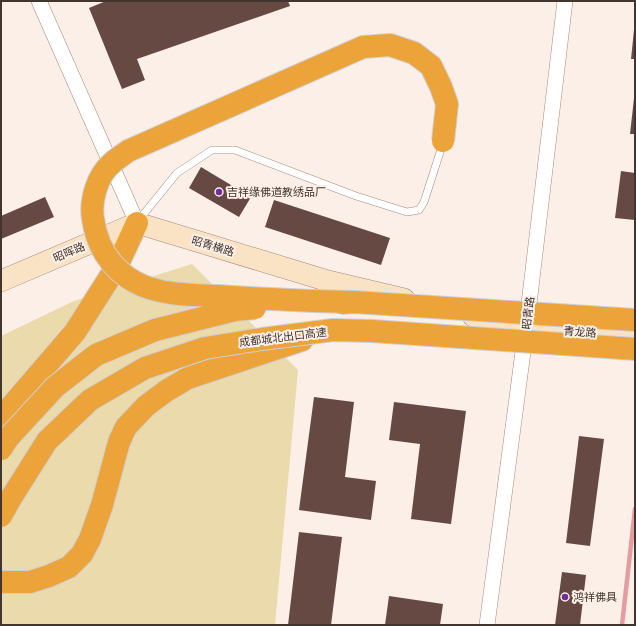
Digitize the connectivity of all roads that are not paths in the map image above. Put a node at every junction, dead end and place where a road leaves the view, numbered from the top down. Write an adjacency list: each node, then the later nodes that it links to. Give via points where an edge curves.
1 (39, 1): 4 (street)
2 (565, 1): 8 (street, 昭青路)
3 (443, 141): 4 (lane, via 424,202 418,210 407,212 356,196 235,150 212,150 177,173); 6 (highway, bridge, via 447,104 431,66 414,53 390,45 363,46 128,151 110,164 99,181 92,216 94,230 108,259 136,283 179,294)
4 (136, 223): 5 (street, 昭晖路); 8 (street, 昭青横路, via 328,281); 12 (highway, via 117,266 75,332)
5 (1, 281)
6 (354, 302): 7 (highway, bridge); 13 (highway, bridge, via 235,310 155,330 96,355 55,387)
7 (635, 320)
8 (526, 329): 10 (street, 青龙路); 16 (street, 昭青路)
9 (333, 330): 11 (highway, 成都城北出口高速, bridge); 14 (highway, 成都城北出口高速, bridge, via 262,338 206,348 145,368 90,400 47,441); 15 (highway, bridge, via 188,378 146,406 126,427 118,442 102,505 90,540 82,554 69,567 49,576 30,582)
10 (635, 336)
11 (635, 349)
12 (1, 418)
13 (1, 449)
14 (1, 516)
15 (1, 582)
16 (487, 625)

